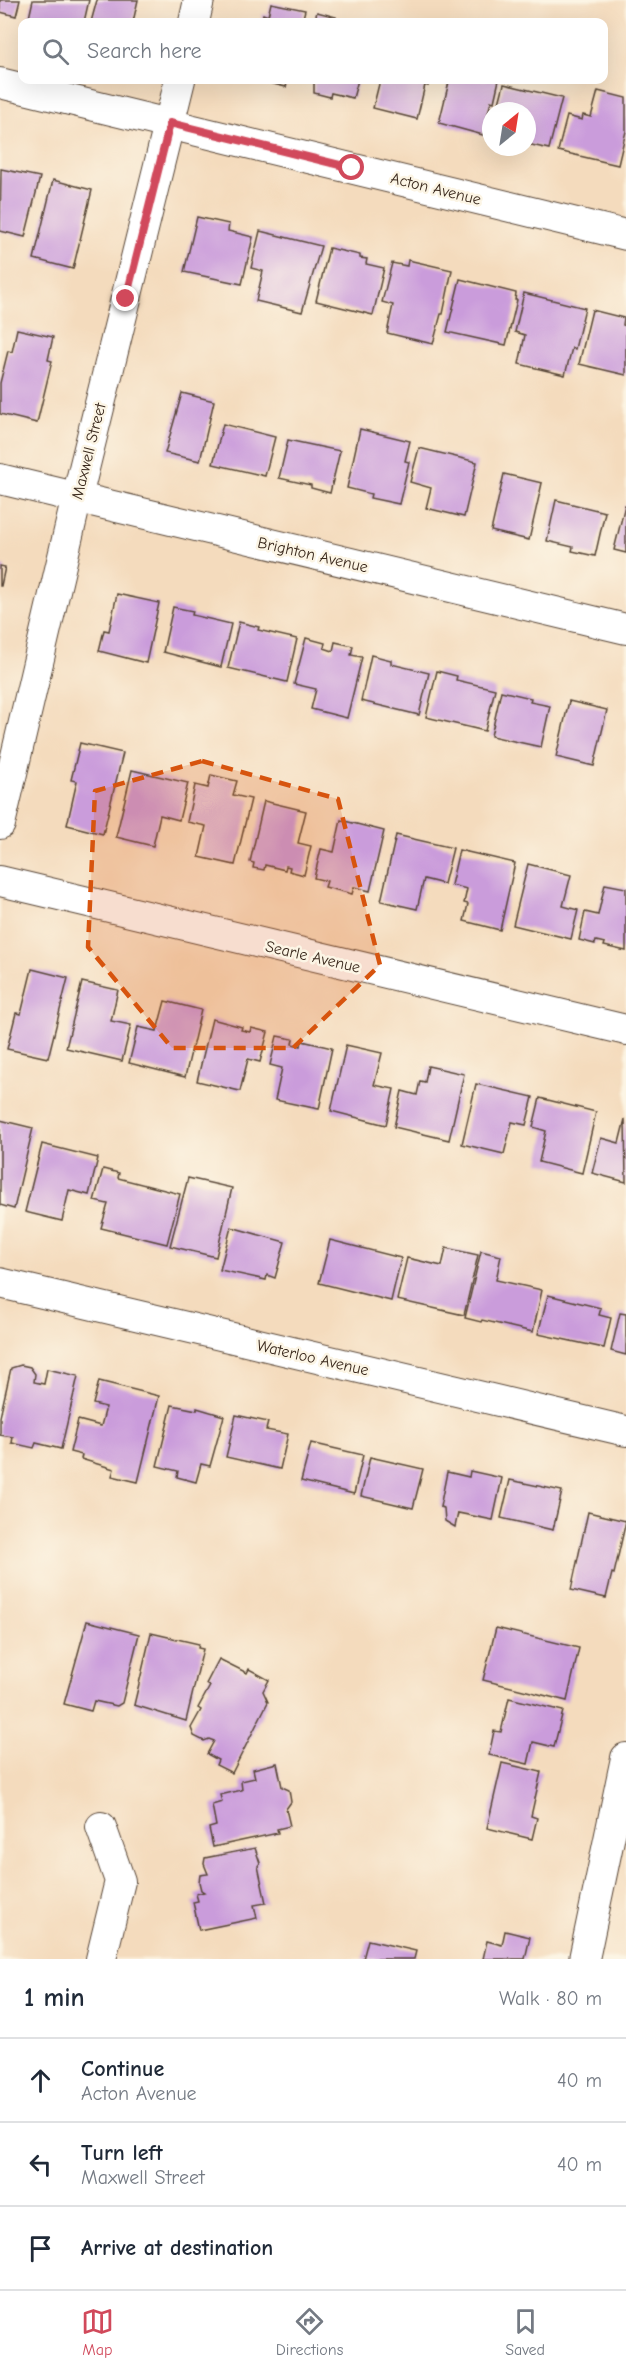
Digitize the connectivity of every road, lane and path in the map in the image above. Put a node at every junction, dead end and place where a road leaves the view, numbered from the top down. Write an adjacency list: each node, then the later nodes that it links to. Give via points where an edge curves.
1 (199, 0): 2 (street)
2 (195, 18)
3 (0, 83): 5 (street, Acton Avenue)
4 (179, 84): 5 (street, Maxwell Street)
5 (170, 123): 6 (street, Acton Avenue); 8 (street, Maxwell Street)
6 (626, 235)
7 (0, 479): 8 (street, Brighton Avenue)
8 (76, 497): 9 (street, Brighton Avenue); 10 (street, Maxwell Street)
9 (626, 629)
10 (0, 824)
11 (0, 881): 12 (street, Searle Avenue)
12 (626, 1030)
13 (0, 1283): 14 (street, Waterloo Avenue)
14 (626, 1431)
15 (626, 1758): 18 (street)
16 (101, 1827): 17 (street, via 120,1881)
17 (101, 1959)
18 (584, 1959)

